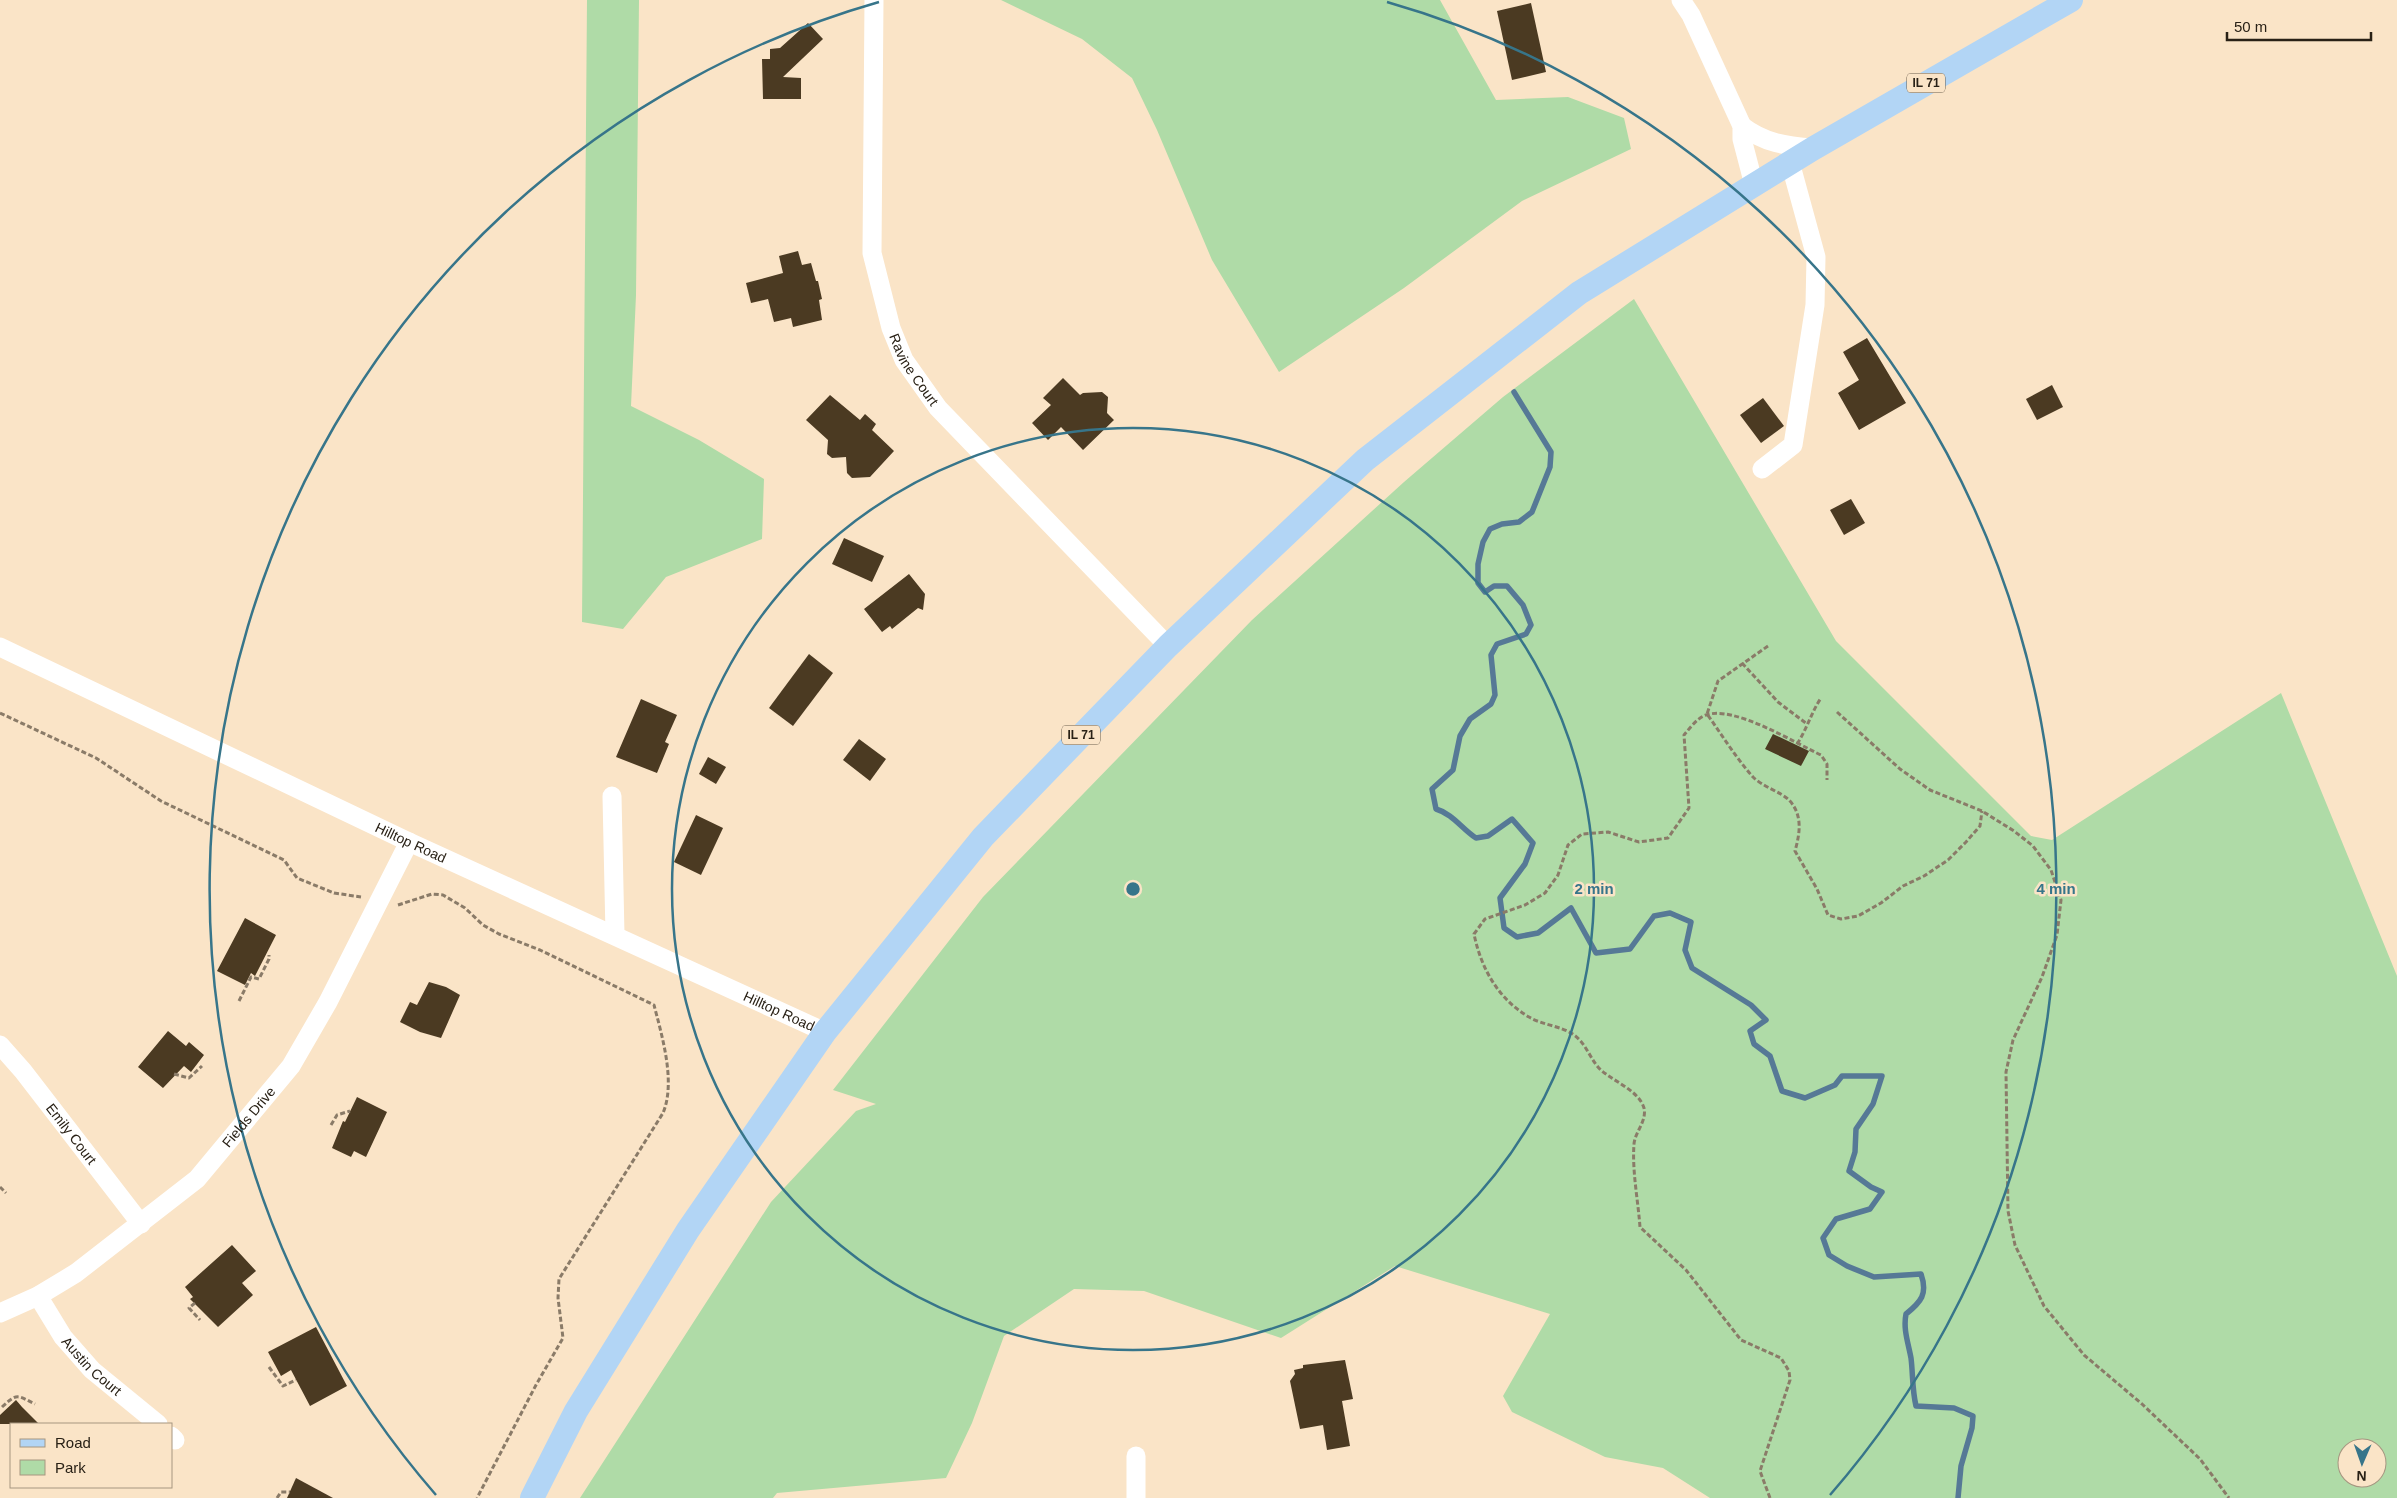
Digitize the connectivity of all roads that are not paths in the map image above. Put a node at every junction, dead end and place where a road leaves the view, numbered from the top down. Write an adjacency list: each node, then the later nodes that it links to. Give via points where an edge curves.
1 (874, 0): 9 (street, Ravine Court, via 872,253 904,360 938,408)
2 (1681, 0): 4 (street)
3 (2071, 0): 5 (main road, IL 71)
4 (1742, 126): 5 (street, via 1769,142); 7 (street, via 1742,139)
5 (1814, 148): 6 (main road, IL 71)
6 (1790, 162): 7 (main road, IL 71); 8 (street, via 1816,257 1815,305 1793,445)
7 (1754, 185): 9 (main road, IL 71, via 1580,293 1365,460)
8 (1762, 469)
9 (1168, 646): 14 (main road, IL 71, via 983,837)
10 (0, 647): 12 (street, Hilltop Road)
11 (612, 796): 13 (street)
12 (409, 842): 13 (street, Hilltop Road); 16 (street, Fields Drive, via 328,1002 291,1066 197,1179)
13 (615, 935): 14 (street, Hilltop Road)
14 (824, 1032): 21 (main road, IL 71, via 688,1230 576,1412)
15 (0, 1045): 16 (street, Emily Court)
16 (141, 1224): 17 (street, Fields Drive)
17 (38, 1296): 18 (street, Fields Drive); 19 (street, Austin Court, via 63,1336 92,1370)
18 (0, 1314)
19 (157, 1423)
20 (1136, 1456): 22 (street)
21 (532, 1498)
22 (1136, 1498)

